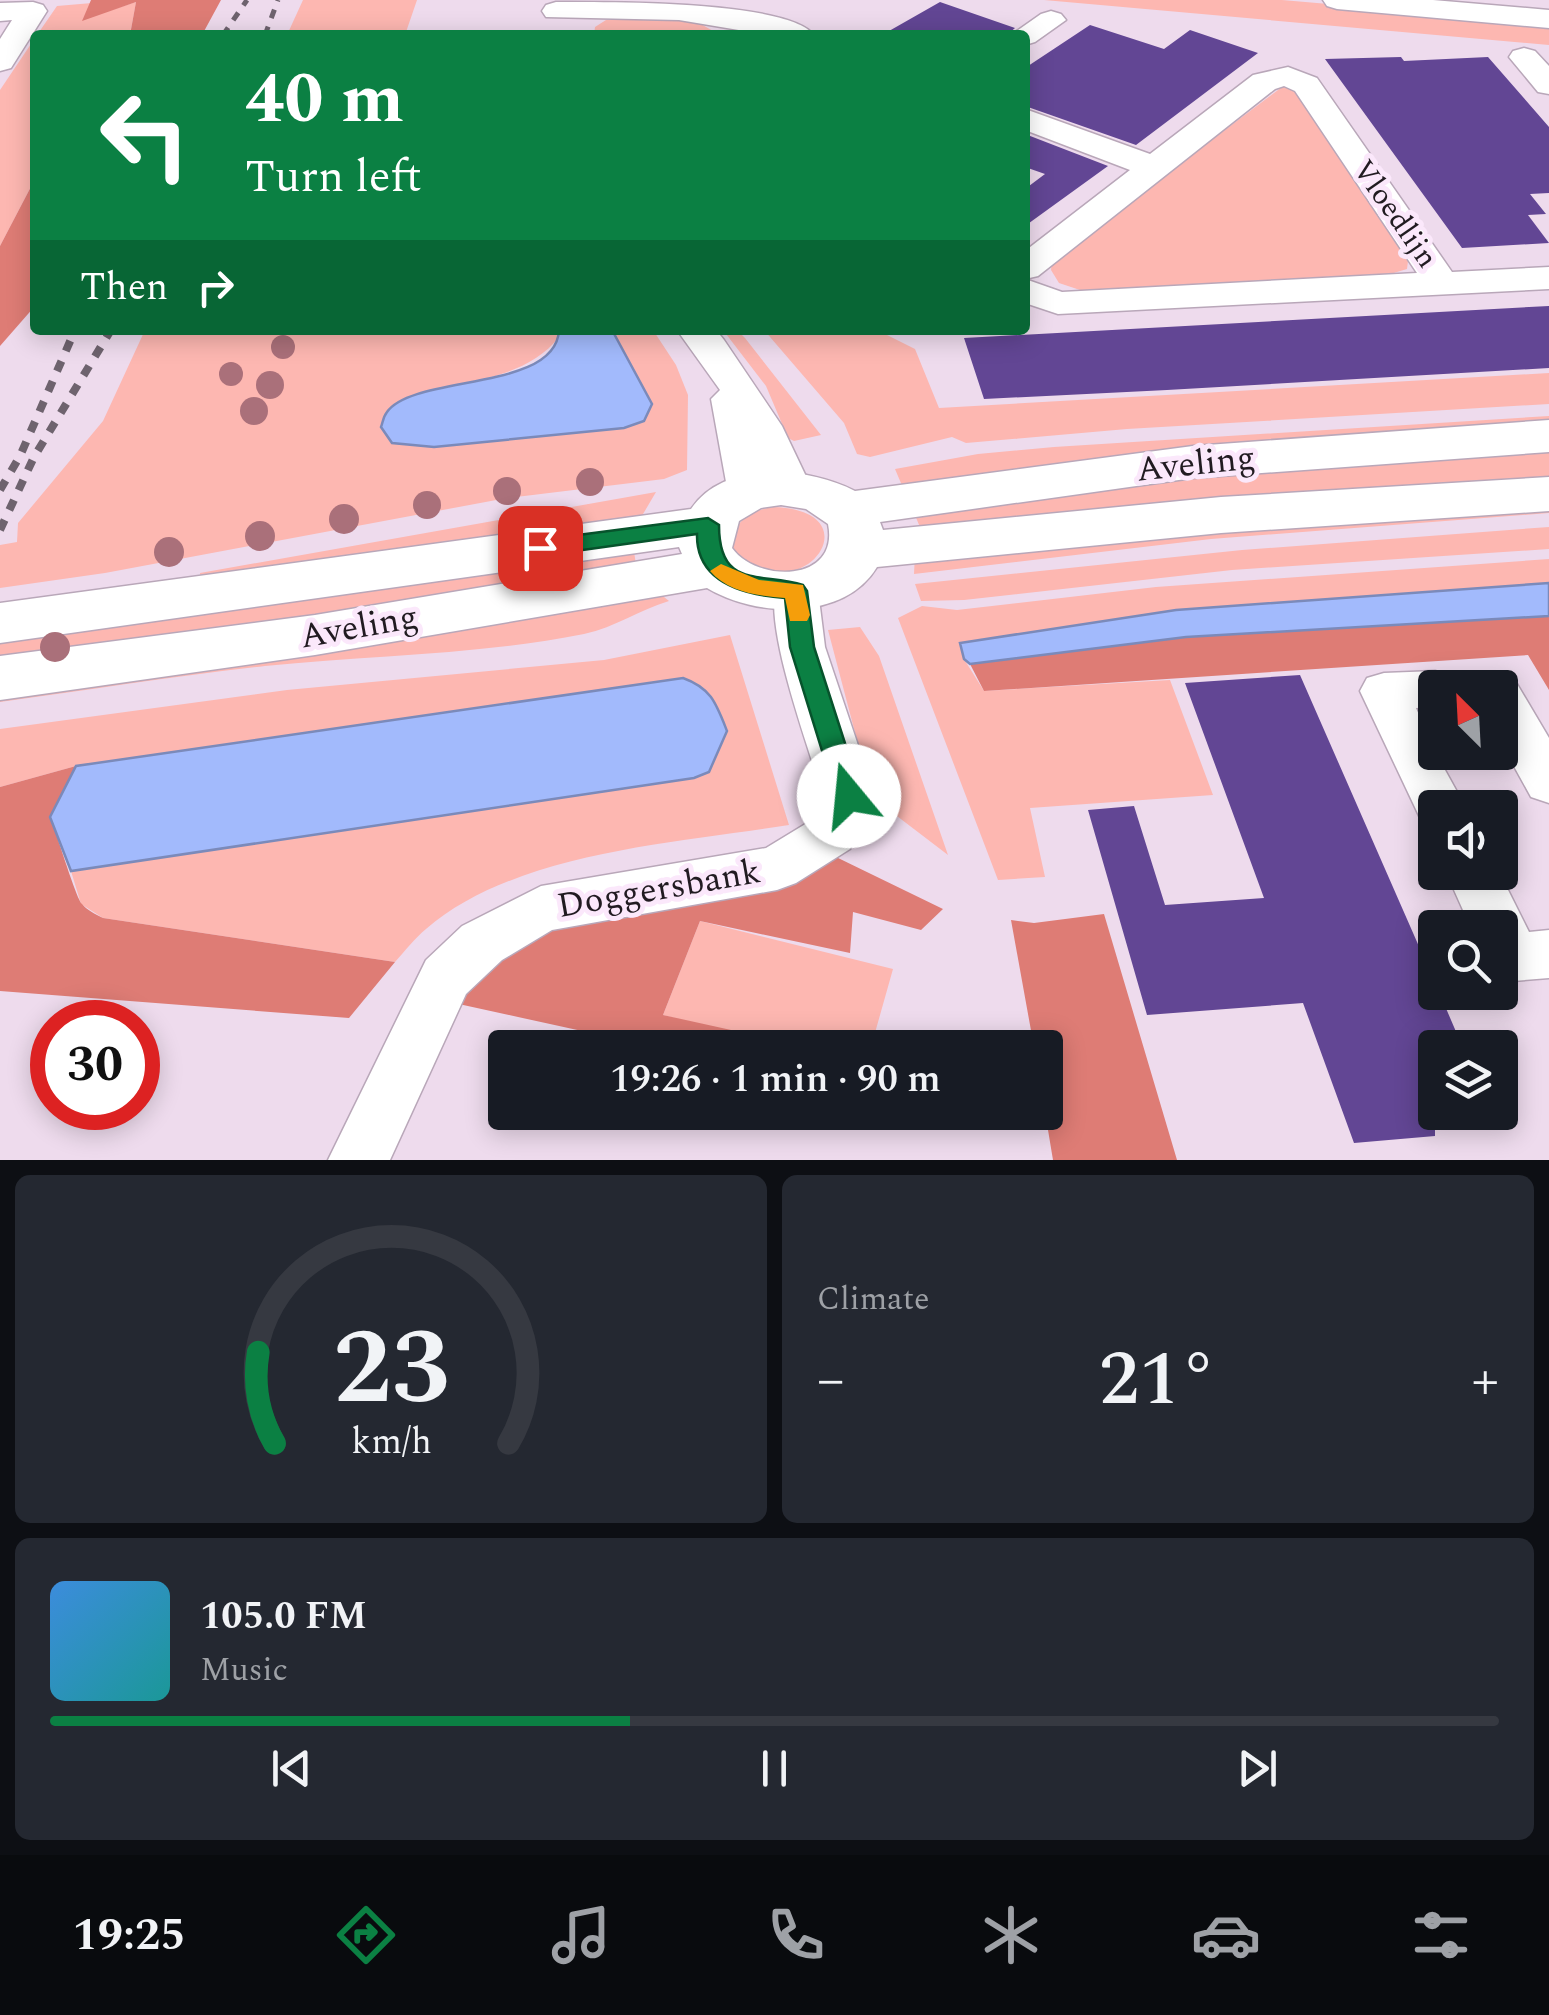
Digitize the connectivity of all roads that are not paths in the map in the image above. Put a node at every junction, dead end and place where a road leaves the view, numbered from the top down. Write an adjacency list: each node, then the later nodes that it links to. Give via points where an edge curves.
1 (1337, 0): 4 (street)
2 (0, 12): 10 (street, via 33,12)
3 (555, 15): 5 (street, via 712,12)
4 (1549, 19)
5 (758, 20): 7 (street); 8 (street)
6 (1051, 20): 9 (street)
7 (739, 30)
8 (785, 30)
9 (1030, 33)
10 (3, 53)
11 (1524, 57): 12 (street)
12 (1549, 85)
13 (1030, 121): 14 (street)
14 (1154, 168): 15 (street, Vloedlijn); 17 (street, Vloedlijn, via 1269,78 1298,80)
15 (1030, 264)
16 (1549, 278): 17 (street)
17 (1442, 283): 18 (street, Vloedlijn, via 1058,303)
18 (1030, 292)
19 (700, 335): 22 (street, via 726,367)
20 (1549, 436): 23 (main road, Aveling, via 1193,462)
21 (1549, 494): 23 (main road, Aveling)
22 (741, 518): 23 (main road, via 820,495); 24 (main road, via 755,588); 25 (main road, Aveling); 26 (main road, Aveling, via 315,635)
23 (850, 530): 24 (main road, via 834,578)
24 (795, 591): 31 (street, Doggersbank, via 802,647 849,796 832,834 777,868 540,910 482,943 446,977)
25 (0, 623)
26 (0, 678)
27 (1418, 690): 29 (street, via 1384,692)
28 (1518, 728): 30 (street)
29 (1418, 762)
30 (1549, 782)
31 (359, 1160)

